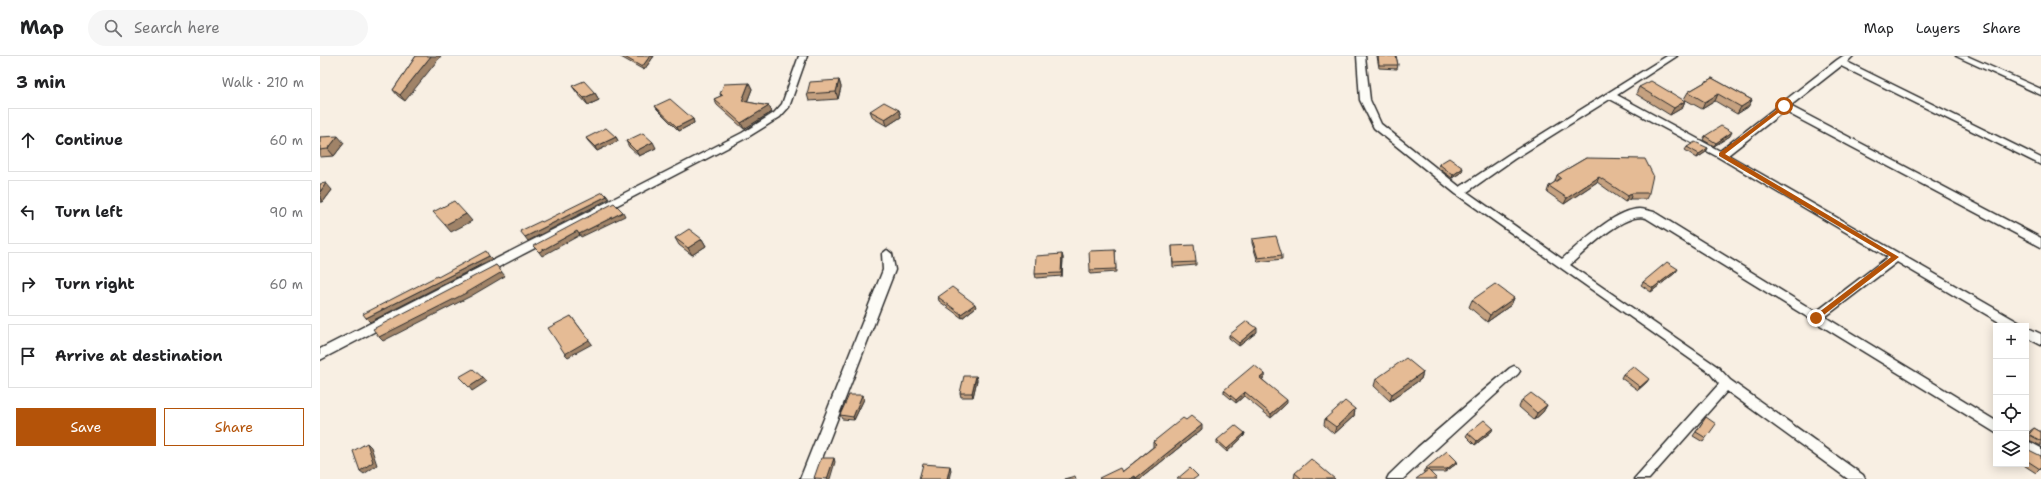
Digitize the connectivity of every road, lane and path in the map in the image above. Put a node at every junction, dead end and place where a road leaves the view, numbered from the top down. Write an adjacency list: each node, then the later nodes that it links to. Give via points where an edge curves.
1 (803, 56): 21 (street, via 786,105 776,115 745,135)
2 (1361, 56): 12 (street, via 1365,100 1377,126)
3 (1673, 56): 8 (street)
4 (1850, 56): 6 (street)
5 (1960, 56): 7 (street)
6 (1840, 62): 9 (street); 11 (street)
7 (2041, 92)
8 (1610, 95): 10 (street); 12 (street, via 1510,157)
9 (1784, 106): 10 (street); 13 (street)
10 (1721, 155): 15 (street)
11 (2041, 162)
12 (1460, 192): 16 (street)
13 (2041, 243)
14 (887, 254): 27 (street, via 888,270)
15 (1896, 257): 17 (street); 18 (street)
16 (1562, 265): 17 (street, via 1617,222 1633,213 1641,212 1661,221); 23 (street, via 1714,370)
17 (1816, 318): 24 (street)
18 (2011, 323)
19 (2029, 334): 20 (street)
20 (2041, 340)
21 (320, 355)
22 (1514, 370): 28 (street)
23 (1726, 384): 29 (street); 30 (street)
24 (1993, 426)
25 (2029, 448): 26 (street)
26 (2041, 455)
27 (807, 479)
28 (1394, 479)
29 (1640, 479)
30 (1858, 479)

